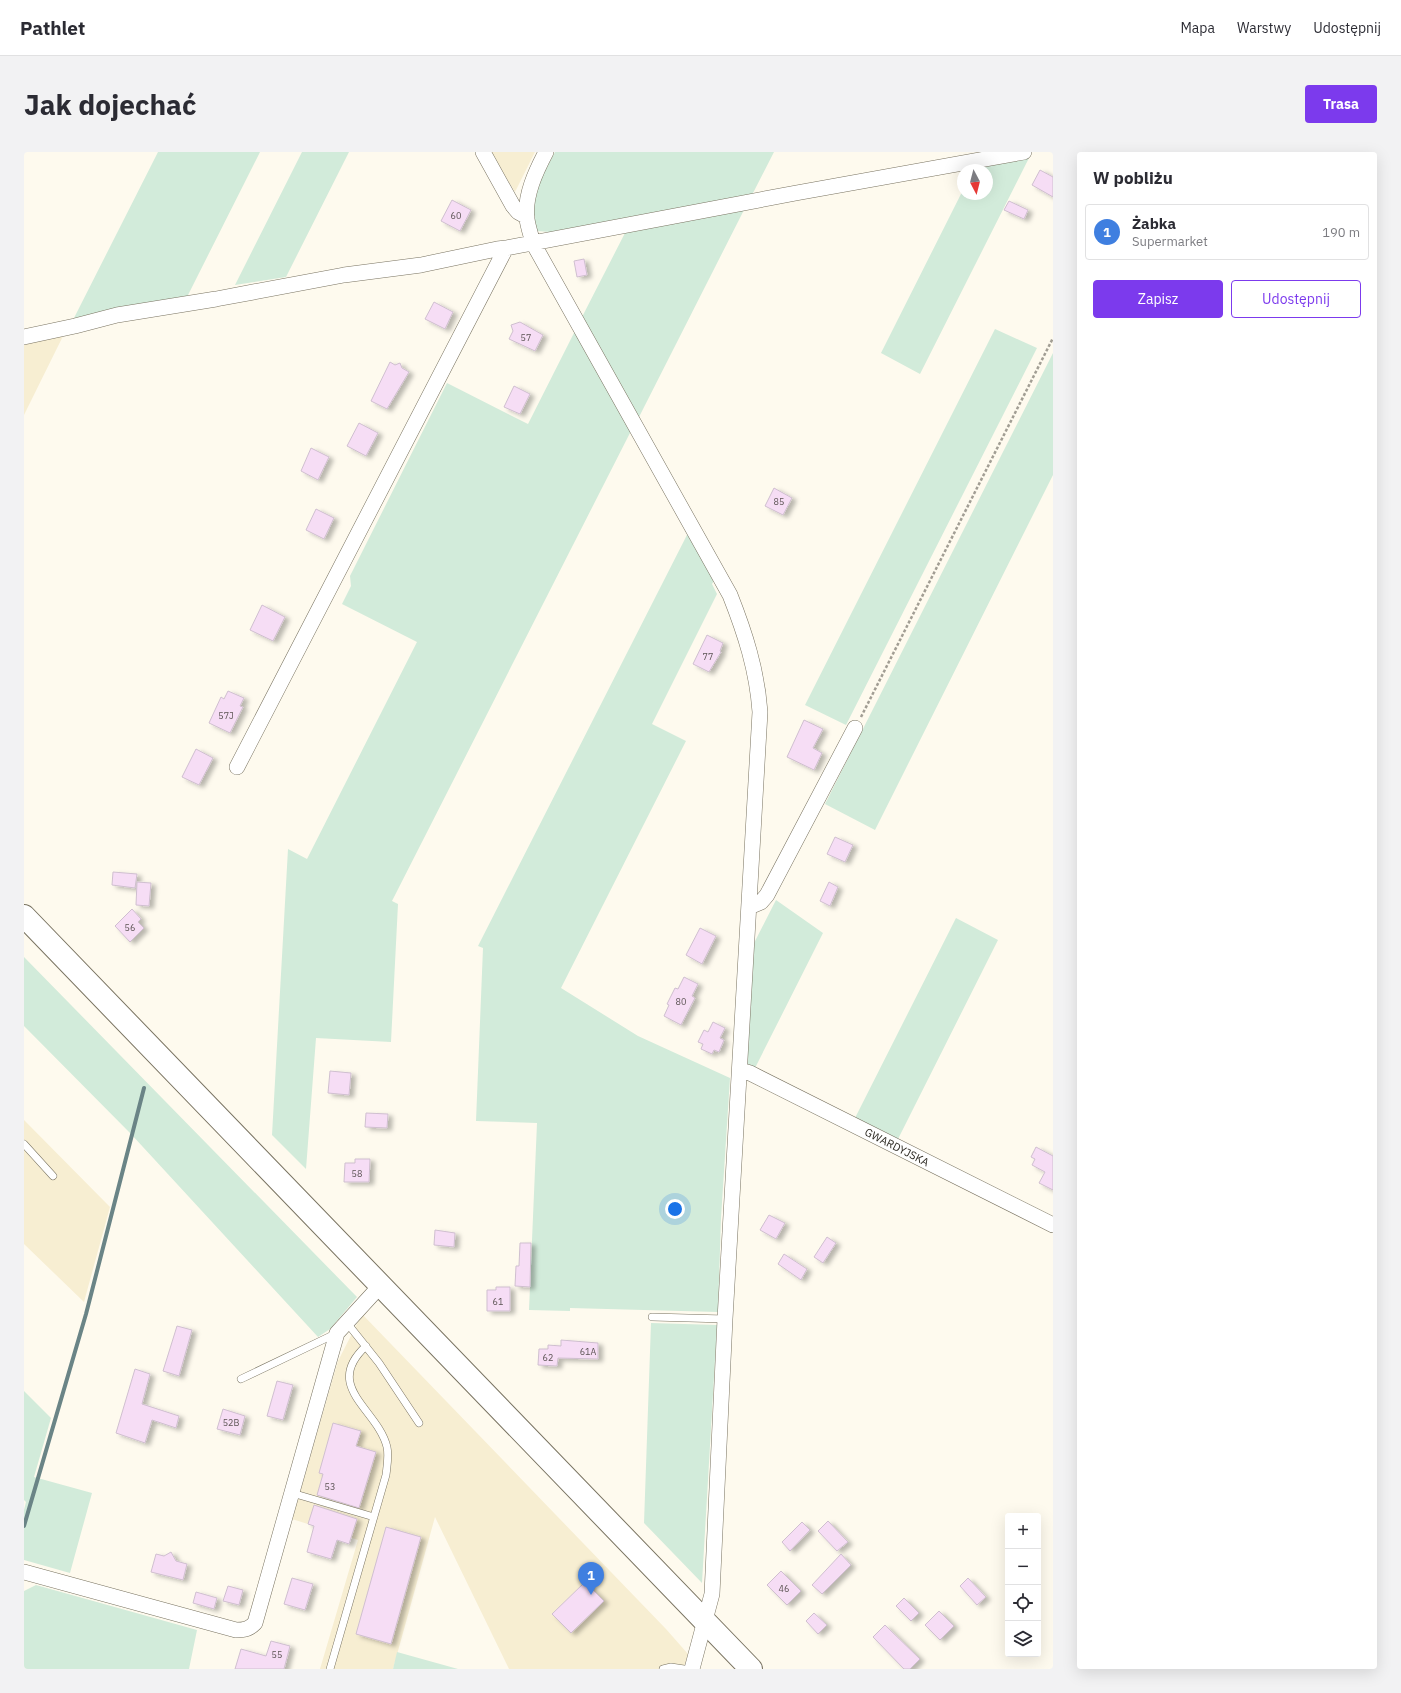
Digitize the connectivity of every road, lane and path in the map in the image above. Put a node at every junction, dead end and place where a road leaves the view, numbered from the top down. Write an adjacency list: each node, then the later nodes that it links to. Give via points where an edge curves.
1 (483, 152): 4 (street, via 513,206)
2 (546, 152): 4 (street, via 532,185)
3 (1024, 152): 5 (street, via 796,192)
4 (527, 217): 5 (street)
5 (533, 243): 6 (street); 11 (street, via 730,594 745,633 758,682 760,712)
6 (506, 248): 7 (street, via 421,265 344,275 117,315); 10 (street)
7 (24, 337)
8 (1053, 338): 9 (path)
9 (855, 728): 11 (street, via 768,895 761,902)
10 (237, 767)
11 (749, 907): 13 (street)
12 (24, 916): 17 (main road)
13 (740, 1070): 16 (street, GWARDYJSKA); 19 (street)
14 (24, 1144): 15 (lane)
15 (53, 1176)
16 (1053, 1225)
17 (380, 1286): 20 (street); 27 (main road)
18 (652, 1316): 19 (lane)
19 (725, 1319): 27 (street, via 712,1594)
20 (342, 1328): 21 (lane); 22 (lane); 24 (street)
21 (366, 1346): 23 (lane); 25 (lane, via 358,1354 348,1378 387,1448 386,1475)
22 (240, 1379)
23 (419, 1423)
24 (292, 1493): 25 (lane); 26 (street, via 255,1623 246,1630 236,1630)
25 (374, 1517): 28 (lane)
26 (24, 1572)
27 (705, 1623): 31 (street); 32 (main road)
28 (330, 1669)
29 (663, 1669): 30 (lane)
30 (684, 1669)
31 (692, 1669)
32 (750, 1669)

